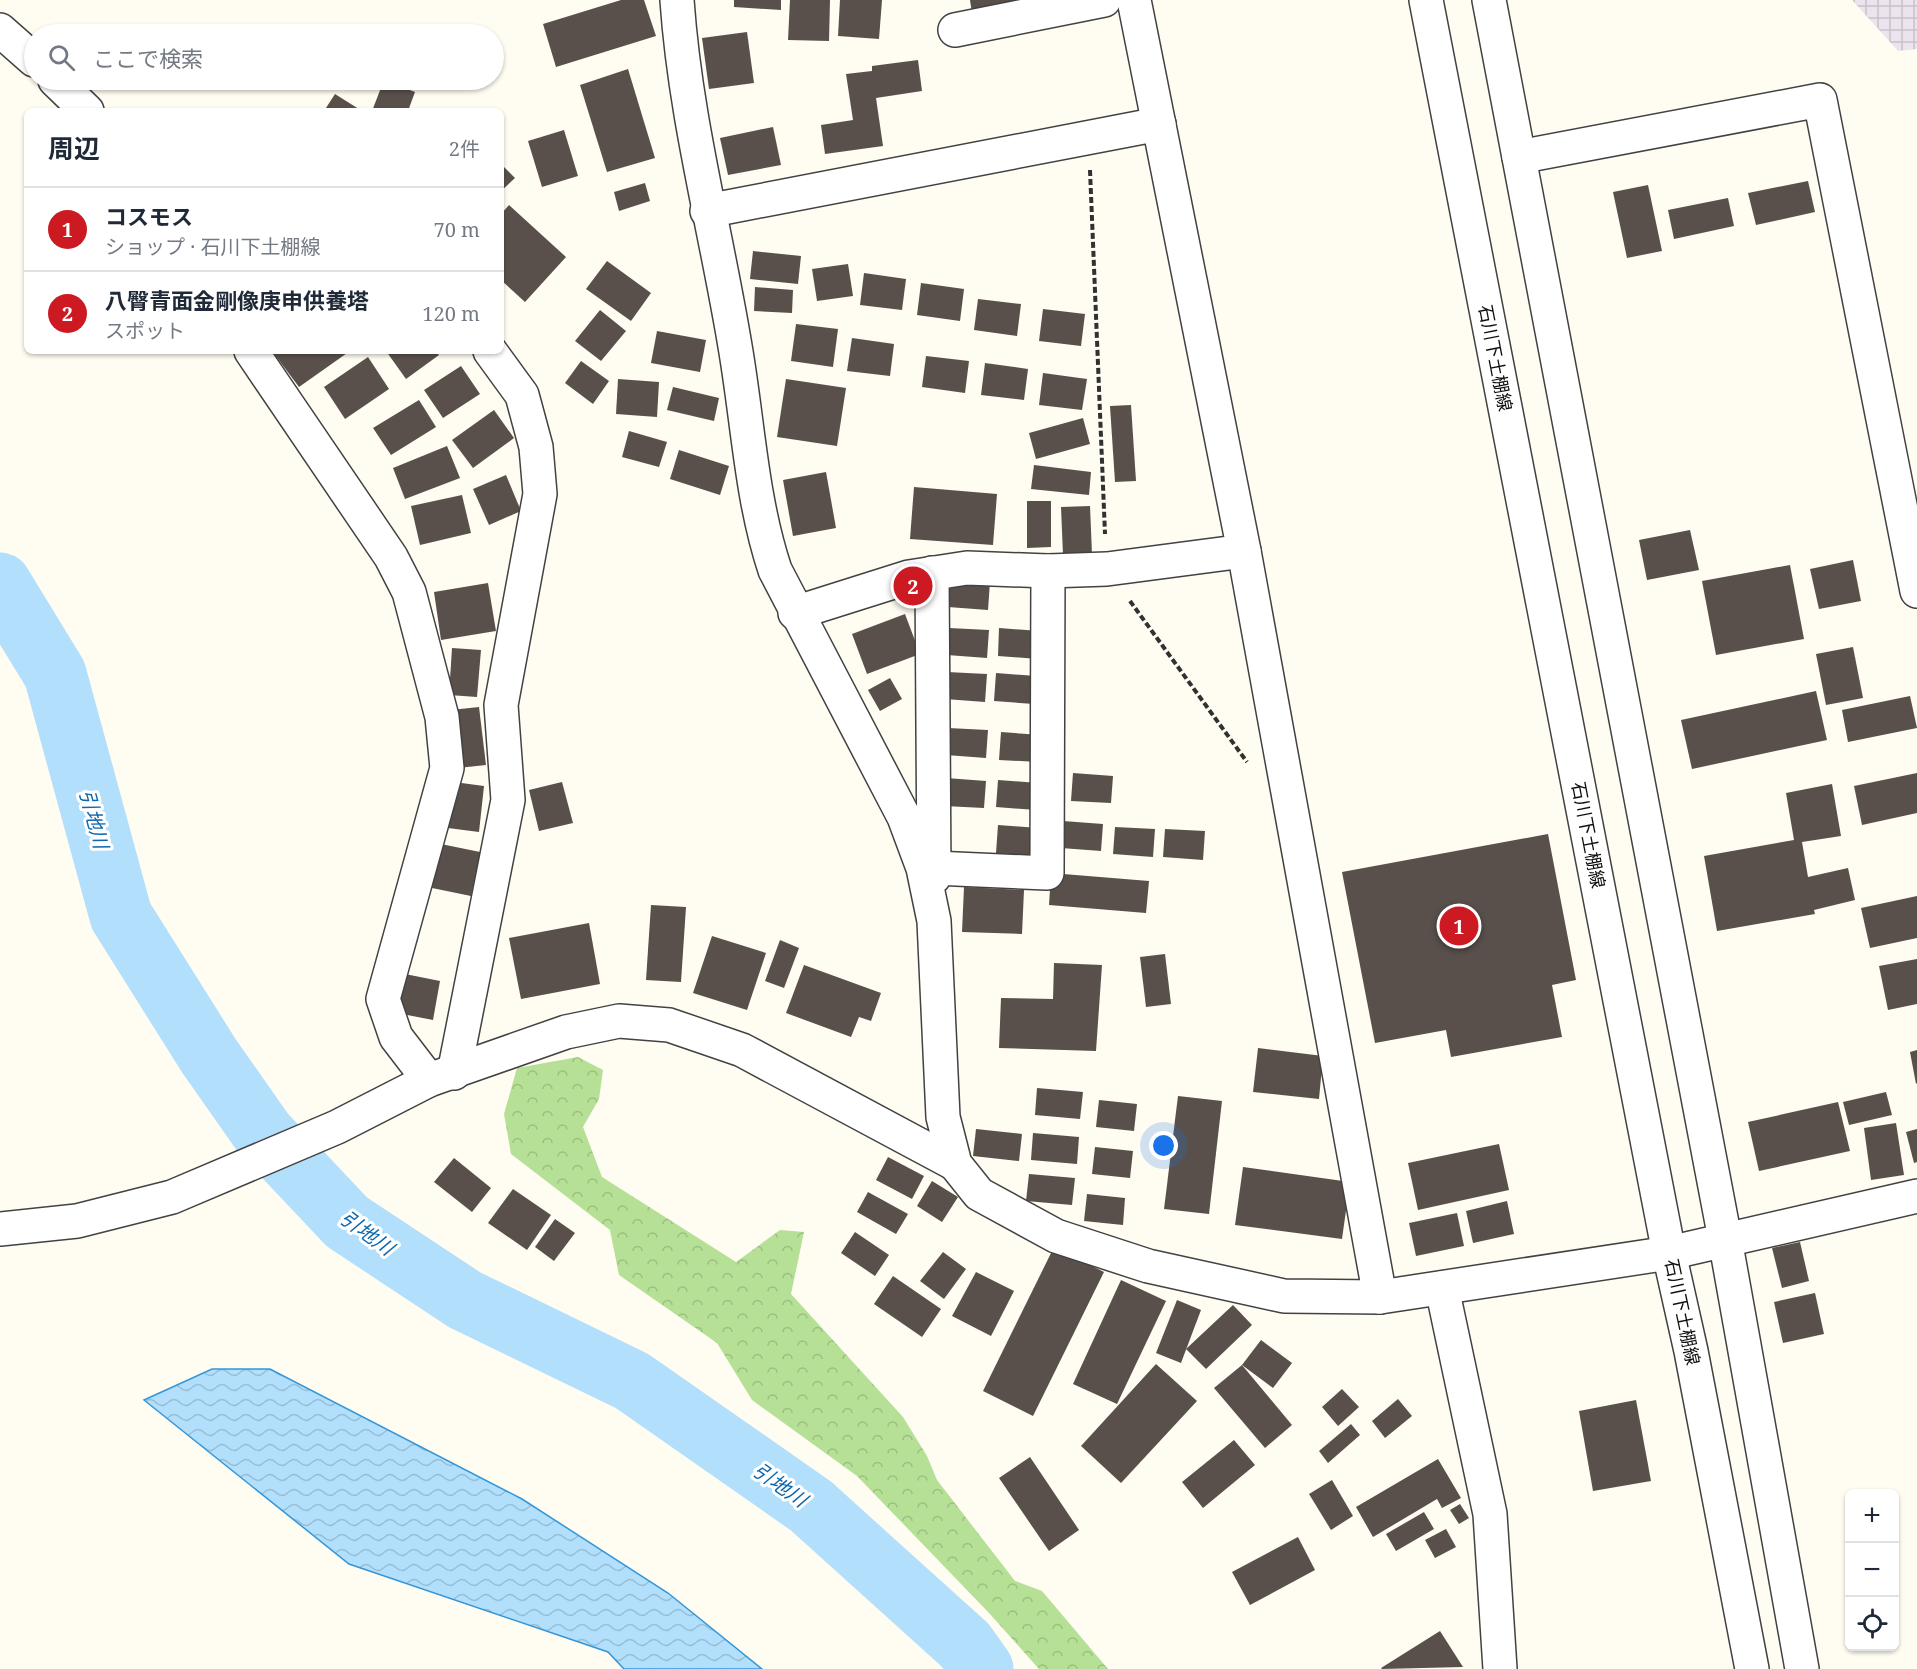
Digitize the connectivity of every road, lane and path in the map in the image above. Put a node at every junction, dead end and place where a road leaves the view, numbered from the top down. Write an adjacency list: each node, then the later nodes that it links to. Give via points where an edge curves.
1 (676, 0): 14 (street)
2 (1104, 0): 7 (street)
3 (1134, 0): 11 (street)
4 (1426, 0): 31 (street, 石川下土棚線)
5 (1489, 0): 13 (street)
6 (0, 30): 8 (street)
7 (955, 30)
8 (24, 51)
9 (65, 90): 10 (street)
10 (84, 108)
11 (1159, 124): 12 (street); 17 (street)
12 (1088, 138): 14 (street); 18 (path)
13 (1519, 157): 21 (street, via 1820,100); 30 (street)
14 (707, 211): 22 (street, via 735,345 761,529)
15 (253, 354): 26 (street, via 392,557 409,592 442,717 447,768 383,999 396,1037)
16 (492, 354): 26 (street, via 522,395 536,447 540,494 501,705 508,800)
17 (1244, 551): 18 (street); 33 (street)
18 (1107, 569): 19 (street); 23 (path)
19 (1048, 571): 20 (street, via 967,568); 24 (street, via 1047,873)
20 (932, 573): 22 (street); 24 (street)
21 (1917, 591)
22 (795, 613): 25 (street, via 904,817 922,868)
23 (1250, 766)
24 (934, 868): 25 (street)
25 (934, 921): 27 (street, via 943,1117)
26 (442, 1077): 27 (street, via 566,1032 619,1021 669,1025 742,1050); 29 (street, via 240,1171 172,1197 77,1221)
27 (955, 1164): 33 (street, via 979,1194 1037,1226 1148,1266 1284,1296)
28 (1917, 1196): 30 (street)
29 (0, 1229)
30 (1725, 1239): 31 (street); 36 (street)
31 (1669, 1252): 32 (street); 35 (street, 石川下土棚線)
32 (1442, 1288): 33 (street); 34 (street, via 1490,1514)
33 (1380, 1297)
34 (1500, 1669)
35 (1752, 1669)
36 (1802, 1669)

